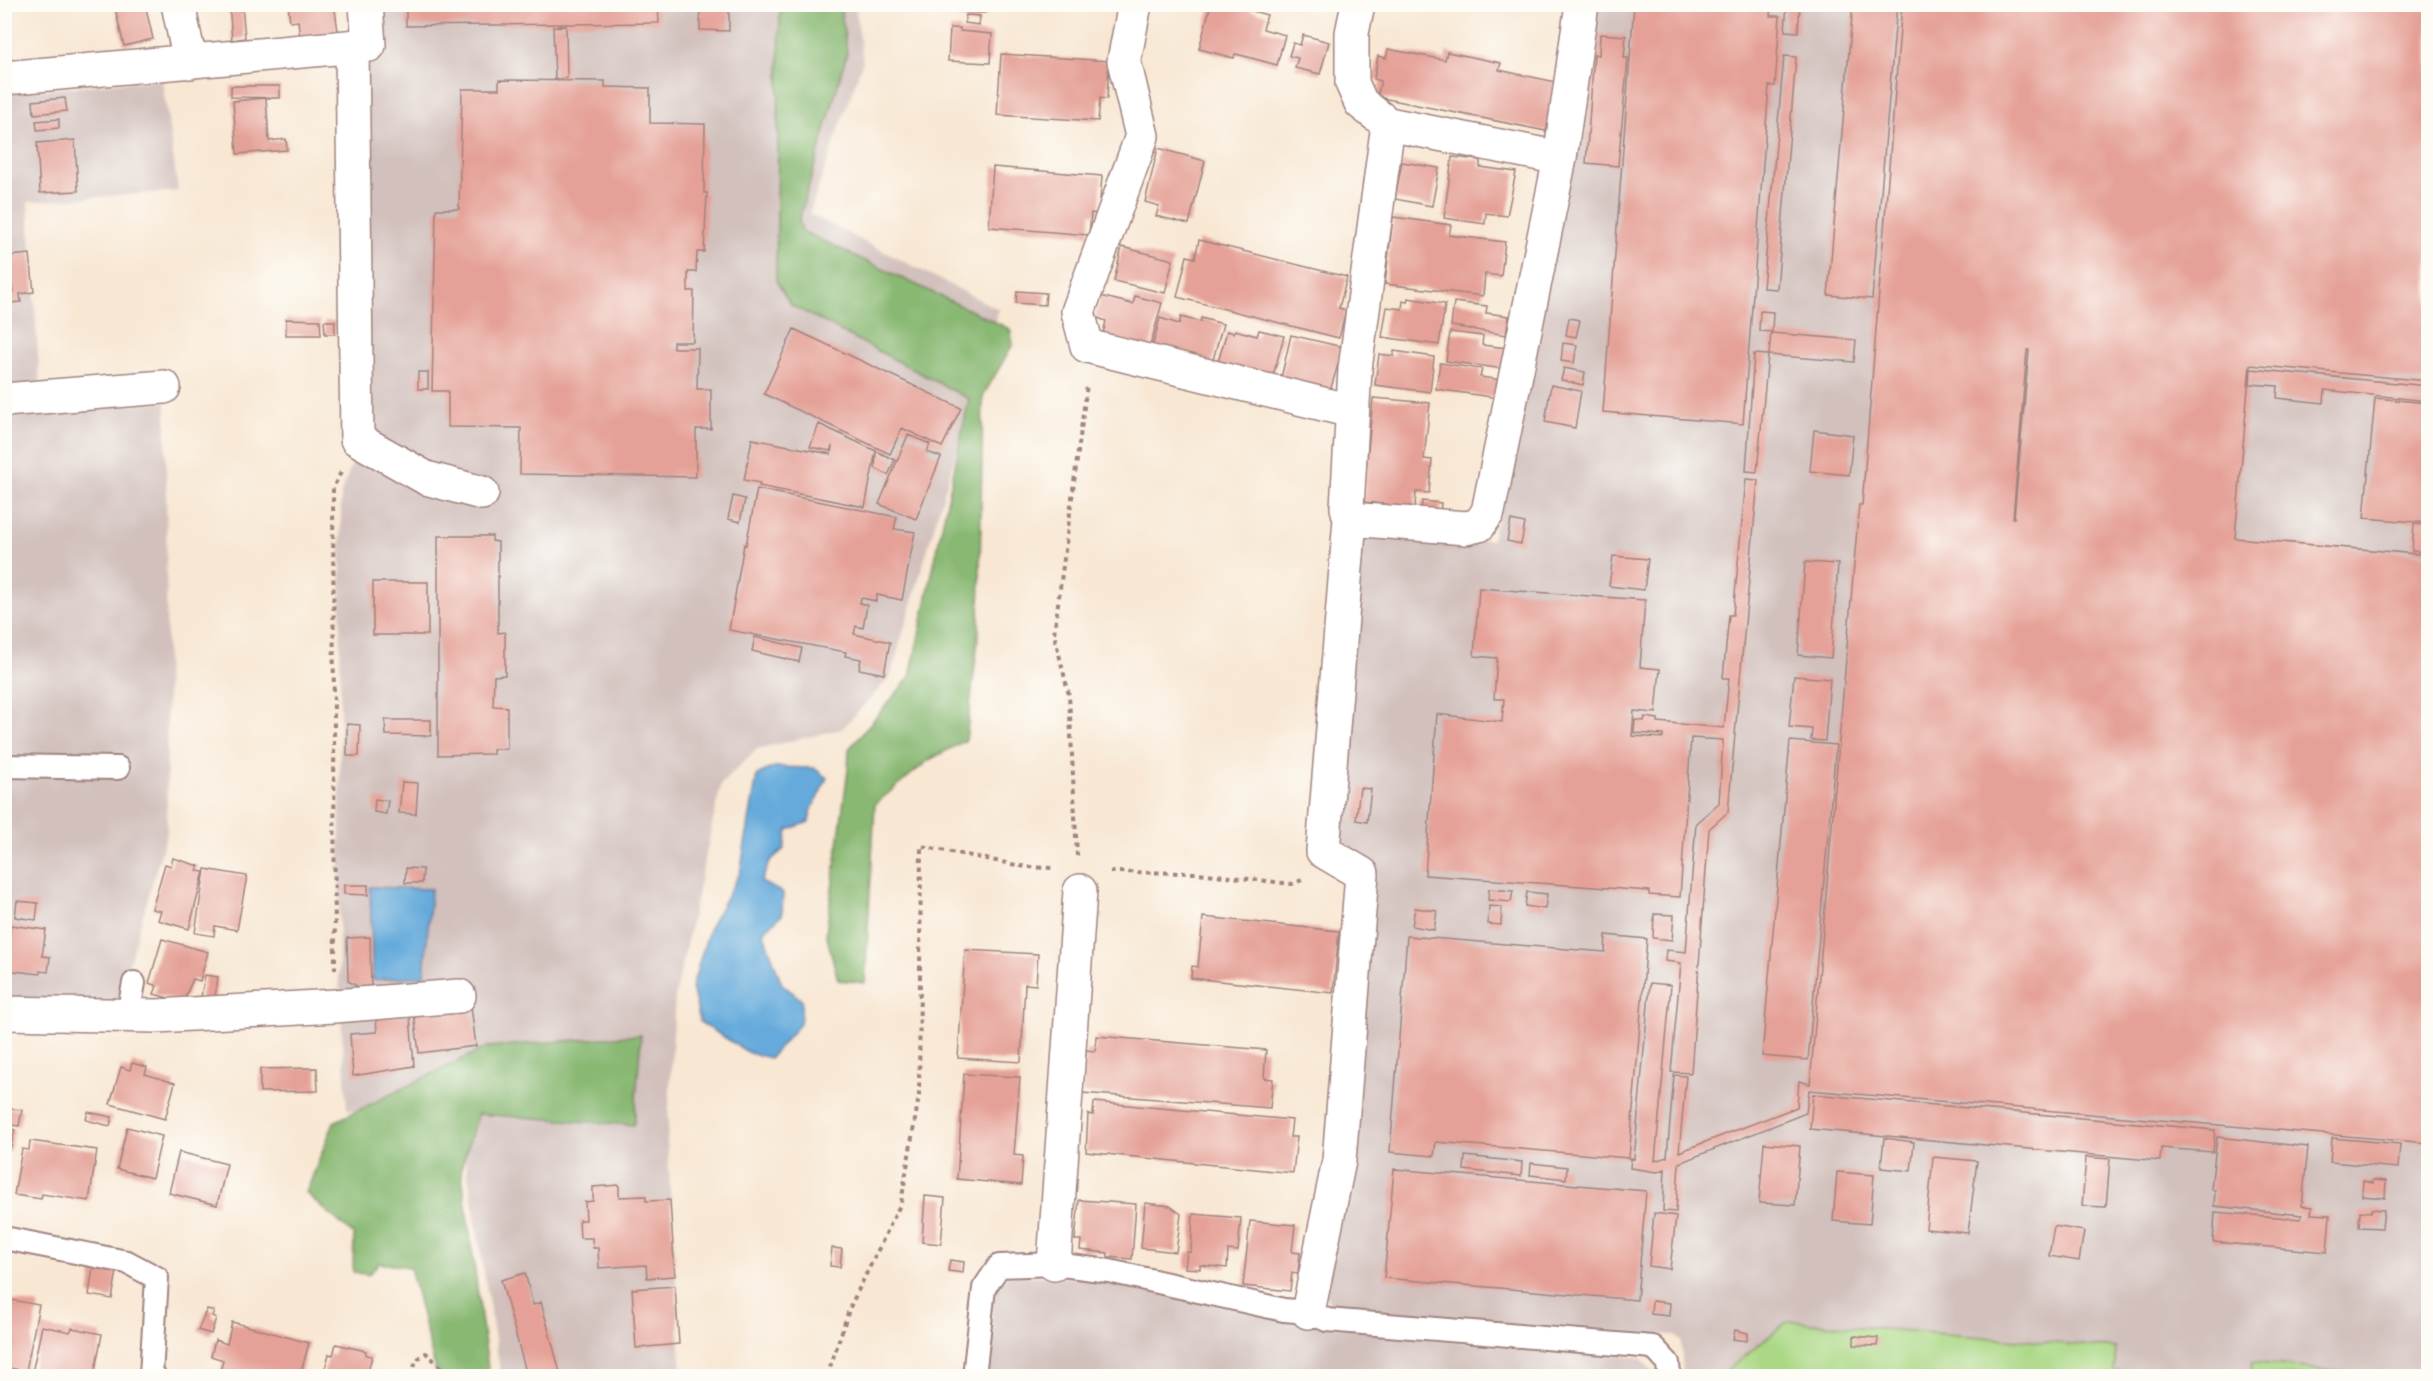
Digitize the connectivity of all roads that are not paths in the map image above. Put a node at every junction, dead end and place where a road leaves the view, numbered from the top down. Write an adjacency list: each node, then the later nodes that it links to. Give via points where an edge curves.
1 (178, 4): 7 (street)
2 (366, 4): 6 (street, via 369,45)
3 (1135, 4): 13 (street, via 1124,61 1142,136 1078,312 1087,346)
4 (1358, 4): 9 (street, via 1352,33 1352,83 1361,103)
5 (1582, 4): 10 (street)
6 (352, 48): 7 (street); 14 (street, via 357,439 426,478)
7 (190, 62): 8 (street)
8 (4, 78)
9 (1388, 124): 10 (street); 13 (street)
10 (1560, 158): 15 (street, via 1488,512 1479,525 1466,528)
11 (164, 387): 12 (street)
12 (4, 400)
13 (1351, 411): 15 (street, via 1347,508)
14 (482, 493)
15 (1350, 519): 25 (street, via 1323,851 1362,874 1339,1161)
16 (4, 766): 17 (lane)
17 (118, 768)
18 (1081, 874): 24 (street)
19 (134, 983): 22 (lane)
20 (459, 996): 22 (street)
21 (4, 1013): 22 (street)
22 (128, 1015)
23 (4, 1238): 26 (lane, via 127,1262 157,1278)
24 (1054, 1264): 25 (lane, via 1108,1271); 27 (lane, via 999,1266 984,1288)
25 (1308, 1312): 28 (lane, via 1328,1320 1653,1347 1668,1363)
26 (152, 1376)
27 (974, 1377)
28 (1669, 1377)

